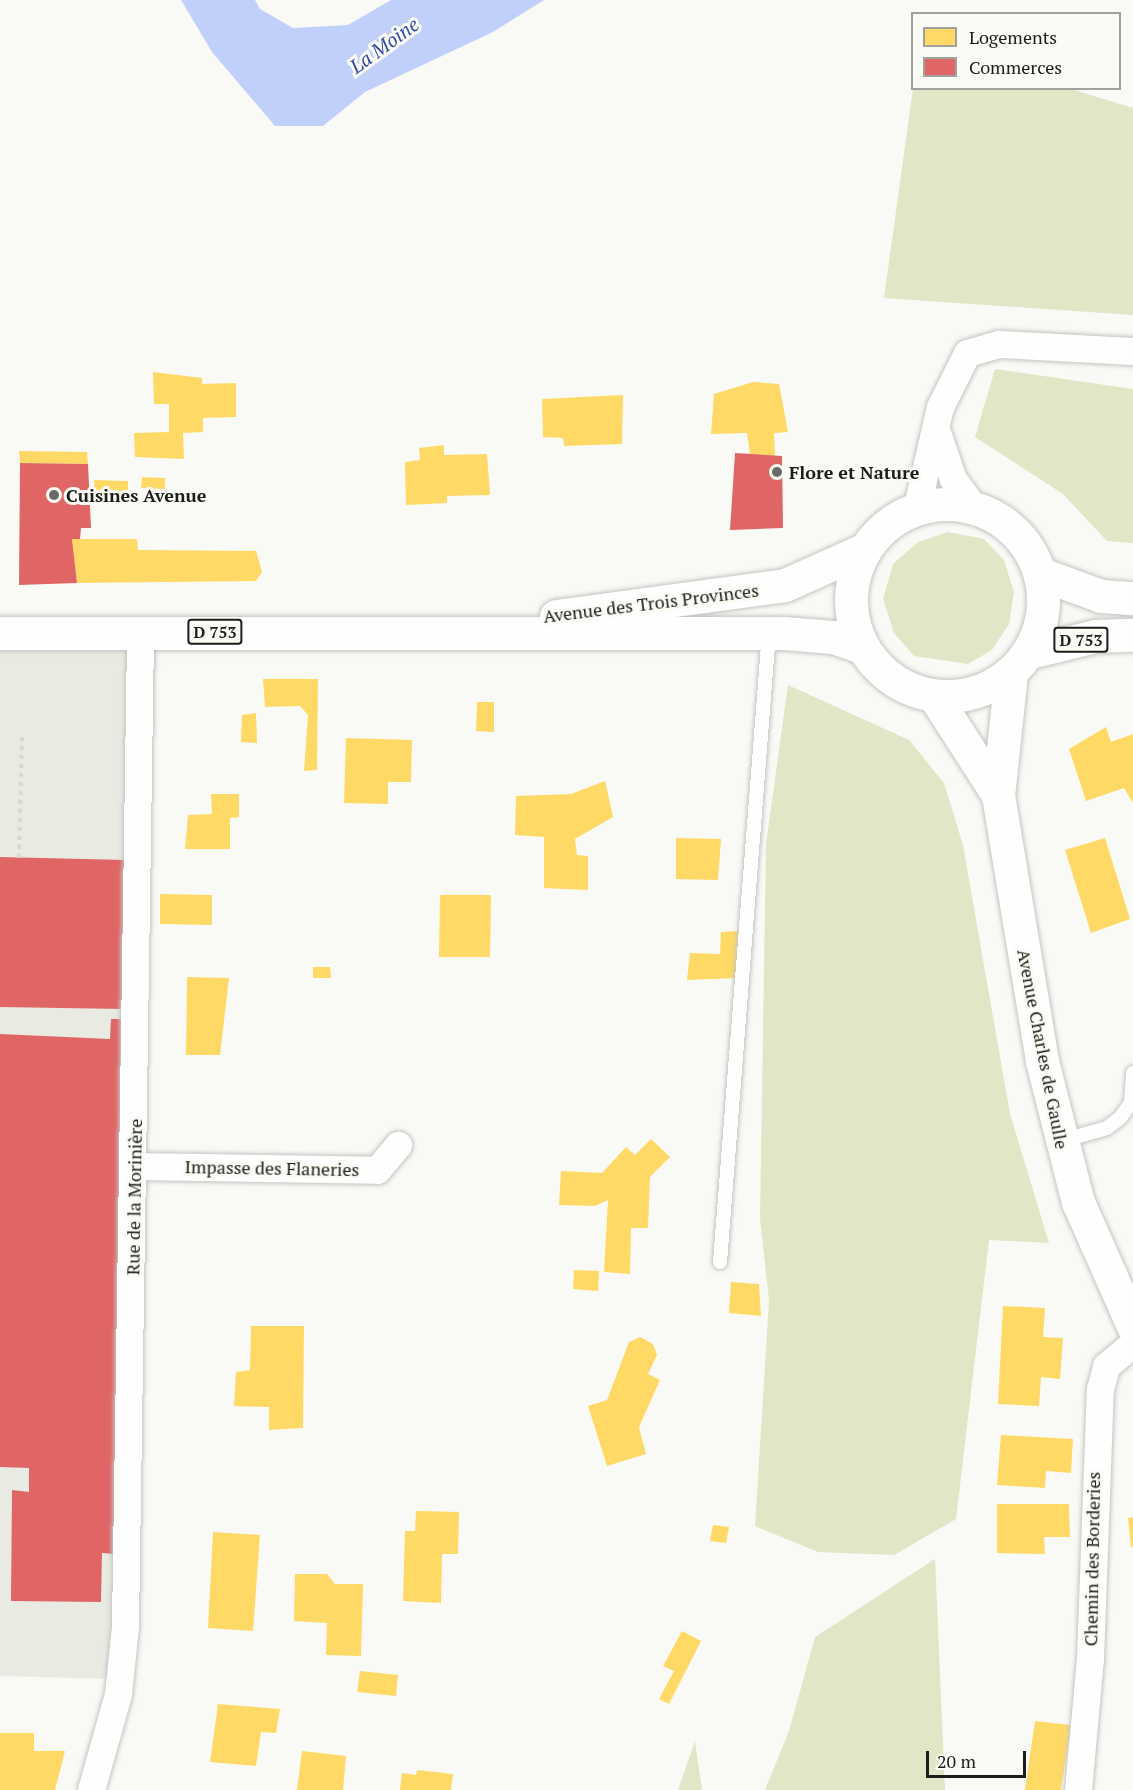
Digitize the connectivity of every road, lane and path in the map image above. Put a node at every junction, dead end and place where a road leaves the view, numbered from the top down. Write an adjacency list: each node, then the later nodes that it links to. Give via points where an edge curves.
1 (1133, 351): 2 (street, via 999,344 967,353 940,407)
2 (938, 435): 3 (street, via 952,479); 4 (street)
3 (973, 507): 4 (main road, via 940,503); 6 (main road, via 1003,520 1026,544)
4 (916, 510): 5 (main road, via 885,526)
5 (865, 549): 8 (main road, Avenue des Trois Provinces / D 753, via 785,585); 13 (main road, via 850,598)
6 (1041, 574): 7 (main road, via 1101,596); 14 (main road, via 1043,613)
7 (1133, 598)
8 (430, 630): 10 (main road, Avenue des Trois Provinces / D 753); 11 (main road, Avenue des Trois Provinces / D 753)
9 (0, 633): 10 (main road, Avenue des Trois Provinces / D 753)
10 (140, 633): 22 (street, Rue de la Morinière)
11 (769, 633): 13 (main road, Avenue des Trois Provinces / D 753, via 833,637); 23 (lane)
12 (1133, 635): 14 (main road, D 753, via 1095,636)
13 (862, 647): 15 (main road, via 881,671 906,688)
14 (1020, 663): 15 (main road, via 975,693); 17 (main road, Avenue Charles de Gaulle)
15 (935, 697): 17 (main road, Avenue Charles de Gaulle)
16 (22, 735): 18 (path)
17 (998, 795): 20 (main road, Avenue Charles de Gaulle)
18 (19, 858)
19 (1133, 1073): 20 (lane, via 1131,1103 1120,1118 1107,1128)
20 (1059, 1142): 24 (main road, Avenue Charles de Gaulle, via 1099,1254)
21 (398, 1145): 22 (street, Impasse des Flaneries, via 377,1170)
22 (134, 1166): 26 (street, Rue de la Morinière, via 125,1626 118,1694)
23 (720, 1262)
24 (1133, 1326)
25 (1133, 1342): 27 (street, Chemin des Borderies, via 1106,1366 1100,1389 1090,1658)
26 (91, 1790)
27 (1078, 1790)

